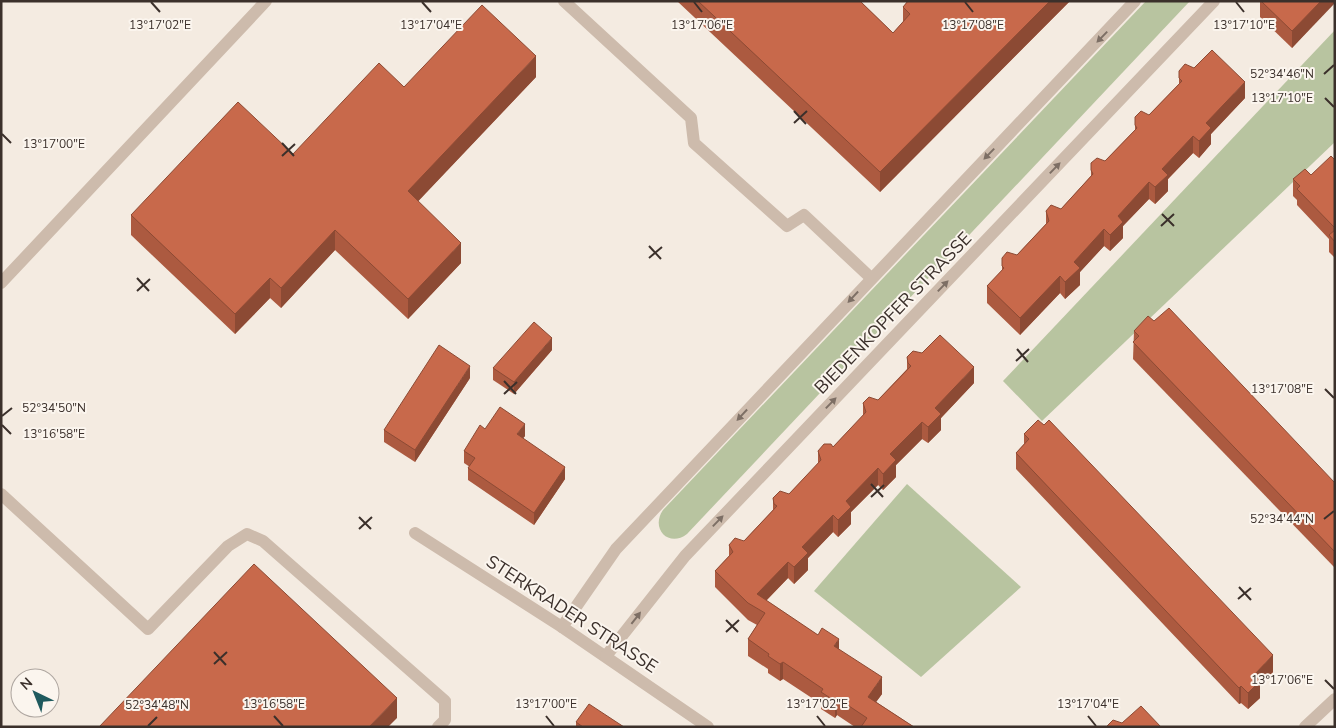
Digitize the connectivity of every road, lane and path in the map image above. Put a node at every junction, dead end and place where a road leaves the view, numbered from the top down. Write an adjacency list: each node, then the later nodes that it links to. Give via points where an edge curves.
1 (266, 1): 6 (street)
2 (564, 1): 5 (street, via 691,118 694,142 701,149 788,226 804,214)
3 (1135, 1): 5 (street, one-way to 5)
4 (1214, 1): 10 (street, BIEDENKOPFER STRASSE, one-way to 4, via 685,556)
5 (871, 278): 9 (street, one-way to 9, via 616,549)
6 (1, 283)
7 (1, 494): 12 (street, via 148,628 228,546 247,534 263,541 445,701 445,720)
8 (415, 533): 9 (street, STERKRADER STRASSE)
9 (562, 627): 10 (street, STERKRADER STRASSE)
10 (606, 656): 13 (street, STERKRADER STRASSE)
11 (1335, 698): 14 (street)
12 (438, 727)
13 (708, 727)
14 (1305, 727)

